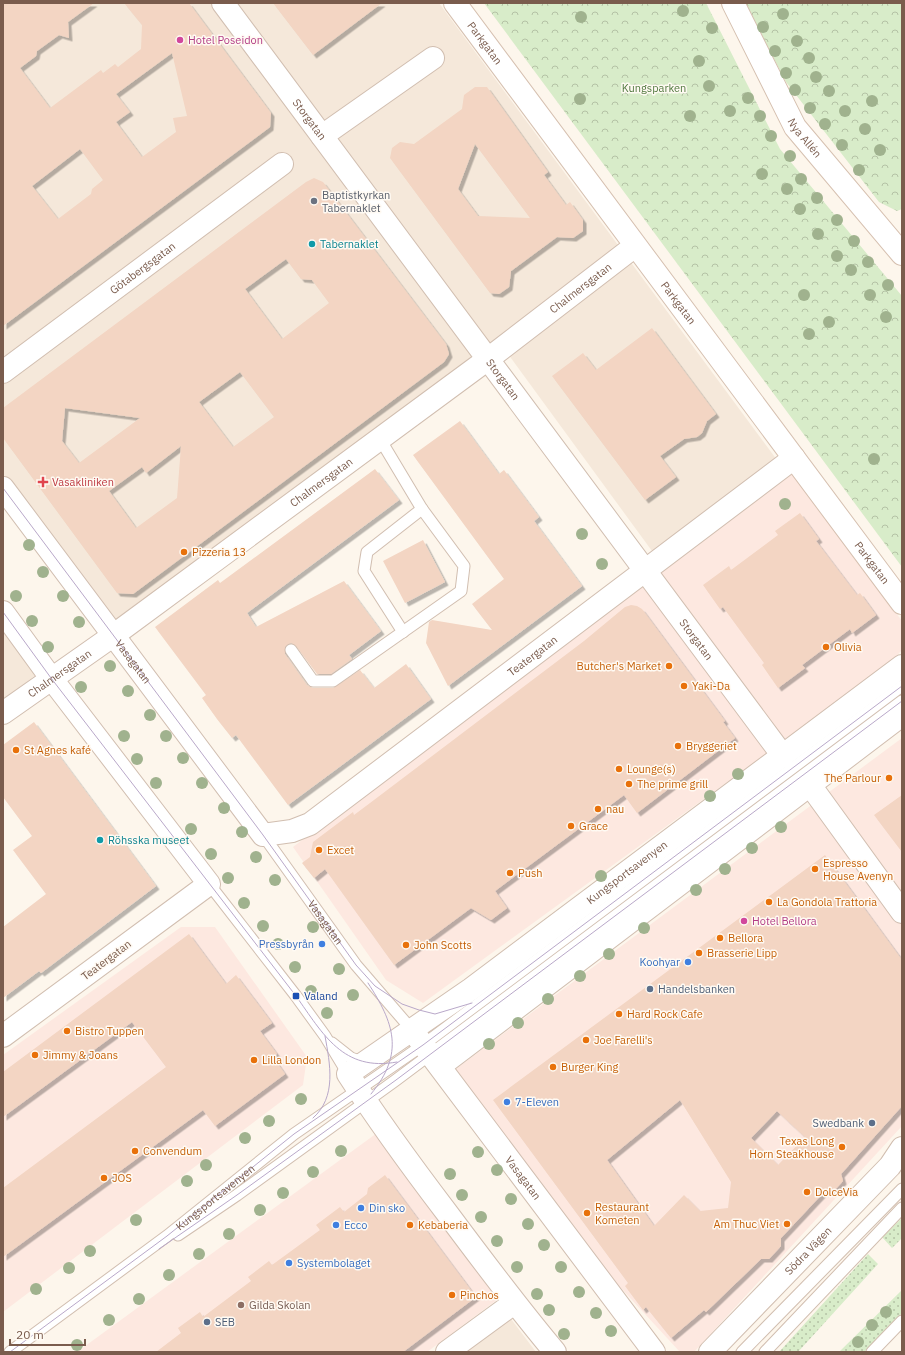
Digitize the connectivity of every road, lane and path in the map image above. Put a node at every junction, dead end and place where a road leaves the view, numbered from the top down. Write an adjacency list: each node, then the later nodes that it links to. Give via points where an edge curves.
1 (223, 3): 5 (street, Storgatan)
2 (455, 3): 7 (street, Parkgatan)
3 (733, 3): 8 (street, Nya Allén, via 795,128)
4 (433, 58): 5 (street)
5 (322, 136): 9 (street, Storgatan)
6 (282, 164): 10 (street, Götabergsgatan)
7 (635, 246): 9 (street, Chalmersgatan); 12 (street, Parkgatan)
8 (902, 254)
9 (488, 359): 11 (street, Chalmersgatan); 15 (street, Storgatan)
10 (3, 372)
11 (380, 439): 14 (lane); 19 (street, Chalmersgatan)
12 (794, 458): 15 (street, Teatergatan); 16 (street, Parkgatan)
13 (3, 488): 19 (street, Vasagatan)
14 (422, 509): 18 (lane, via 367,552 364,571); 18 (lane, via 464,566 461,590)
15 (646, 570): 27 (street, Storgatan); 29 (street, Teatergatan, via 310,824 292,831)
16 (902, 603)
17 (3, 612): 22 (street)
18 (403, 632): 20 (lane, via 333,681 313,681)
19 (114, 635): 22 (street, Chalmersgatan); 29 (street, Vasagatan)
20 (291, 650)
21 (902, 666): 27 (street, Kungsportsavenyen)
22 (51, 678): 25 (street, Chalmersgatan); 30 (street)
23 (902, 686): 34 (lane, Kungsportsavenyen, via 490,993)
24 (902, 701): 34 (lane)
25 (3, 713)
26 (902, 715): 28 (street, Kungsportsavenyen)
27 (783, 756): 34 (street, Kungsportsavenyen, via 471,989)
28 (810, 785): 31 (street); 34 (street, Kungsportsavenyen)
29 (263, 835): 34 (lane, Vasagatan, via 356,965)
30 (209, 884): 32 (street, Teatergatan); 33 (lane)
31 (902, 912)
32 (3, 1036)
33 (325, 1036): 36 (lane); 36 (lane, via 352,1058)
34 (429, 1049): 35 (lane); 36 (street, Kungsportsavenyen); 36 (lane); 46 (street, Vasagatan)
35 (399, 1061): 36 (lane, Kungsportsavenyen); 36 (lane, via 381,1064)
36 (359, 1082): 40 (street); 42 (lane, Kungsportsavenyen, via 167,1236); 43 (lane, via 237,1195)
37 (902, 1148): 47 (street, Södra Vägen, via 890,1166)
38 (902, 1189): 48 (lane)
39 (902, 1208): 49 (lane)
40 (514, 1303): 44 (street); 45 (street)
41 (902, 1321): 50 (lane)
42 (10, 1352)
43 (19, 1352)
44 (447, 1352)
45 (555, 1352)
46 (654, 1352)
47 (710, 1352)
48 (742, 1352)
49 (765, 1352)
50 (872, 1352)

